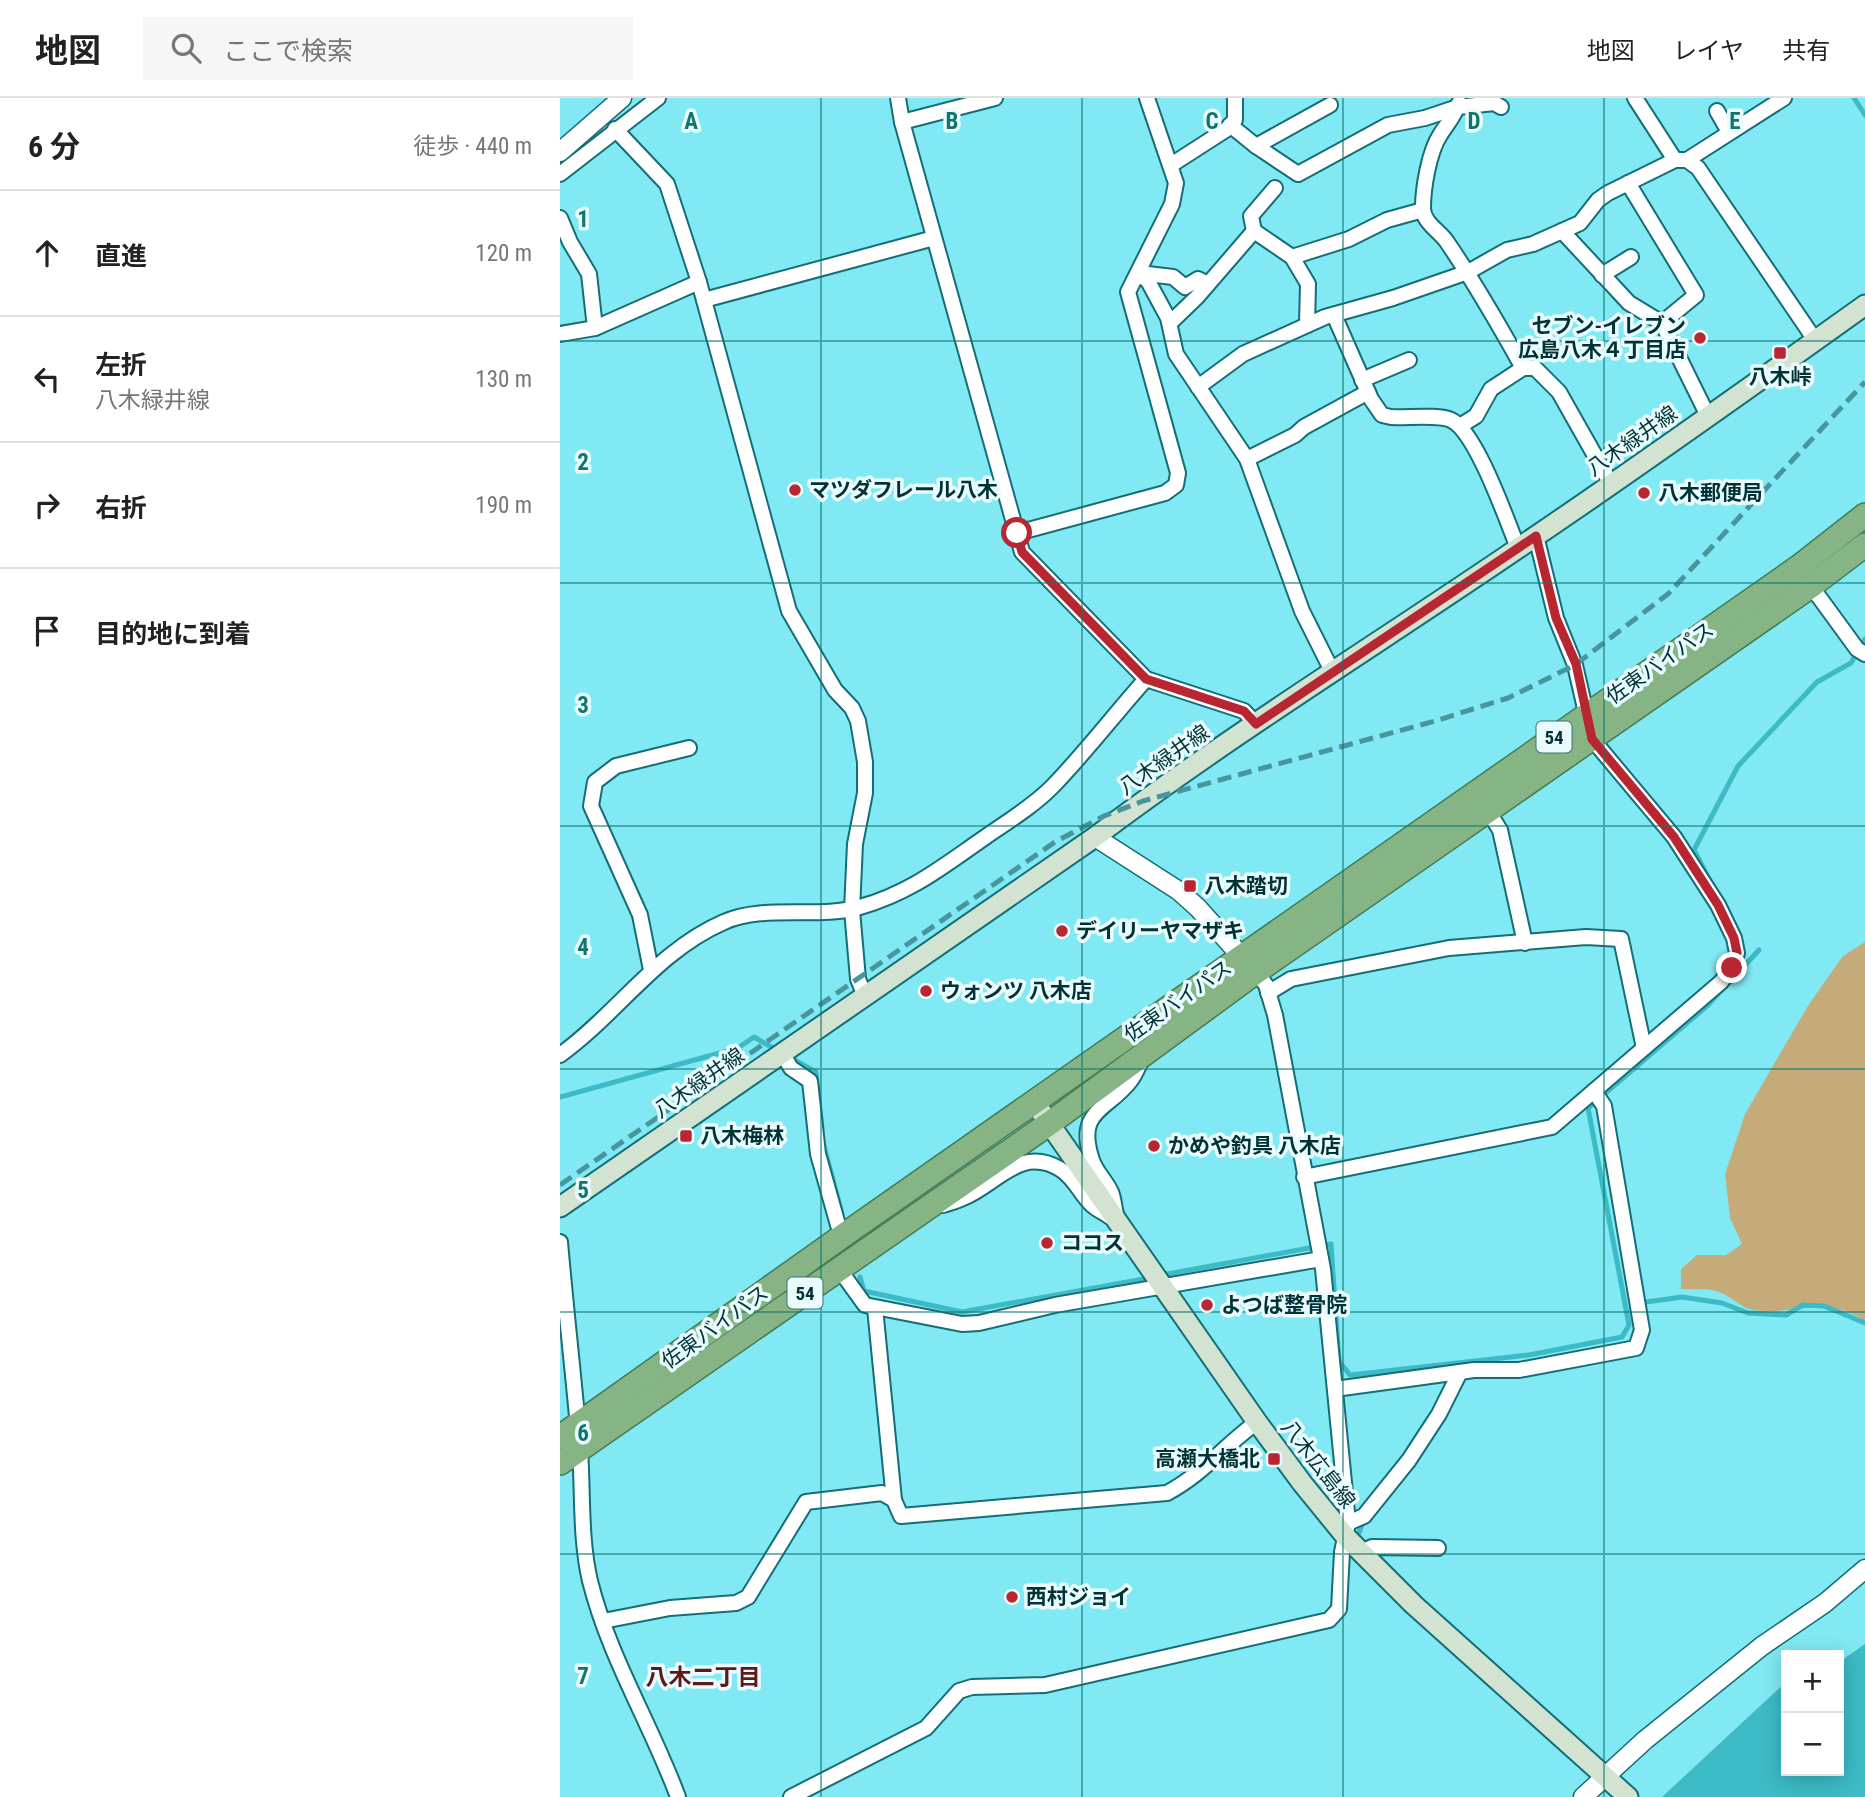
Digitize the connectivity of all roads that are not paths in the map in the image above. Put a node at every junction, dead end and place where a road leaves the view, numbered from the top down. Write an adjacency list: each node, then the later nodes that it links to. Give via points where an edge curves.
1 (622, 98): 18 (street)
2 (658, 98): 15 (street)
3 (898, 98): 13 (street)
4 (995, 98): 13 (street)
5 (1147, 98): 20 (street)
6 (1235, 98): 14 (street, via 1235,120)
7 (1635, 98): 19 (street)
8 (1784, 98): 16 (street)
9 (1460, 103): 11 (street); 17 (street, via 1388,125 1298,174); 24 (street, via 1430,158)
10 (1330, 105): 17 (street)
11 (1501, 107)
12 (1717, 111): 16 (street)
13 (902, 122): 28 (street)
14 (1230, 125): 17 (street); 20 (street)
15 (615, 129): 21 (street); 34 (street, via 667,184)
16 (1729, 132): 19 (street)
17 (1256, 146)
18 (560, 152)
19 (1681, 160): 22 (street); 44 (street, via 1698,168)
20 (1171, 164): 32 (street, via 1176,183 1172,204)
21 (560, 174)
22 (1628, 183): 27 (street, via 1598,200 1580,223); 40 (street, via 1696,295)
23 (1275, 188): 26 (street, via 1251,216)
24 (1423, 210): 29 (street); 31 (street)
25 (560, 218): 42 (street, via 589,274)
26 (1254, 231): 29 (street); 35 (street)
27 (1562, 231): 31 (street, via 1507,250); 33 (street)
28 (934, 238): 36 (street); 54 (street)
29 (1292, 257): 41 (street, via 1308,284)
30 (1631, 257): 33 (street)
31 (1468, 272): 38 (street); 46 (street)
32 (1138, 273): 35 (street, via 1173,277 1185,287 1198,279); 39 (street, via 1148,281); 54 (street, via 1128,292 1178,473 1176,485 1165,494)
33 (1602, 275): 40 (street, via 1629,303)
34 (699, 282): 36 (street); 42 (street)
35 (1208, 284): 39 (street)
36 (704, 300): 68 (street, via 789,611 858,721 865,793 855,844)
37 (1865, 305): 44 (main road, 八木緑井線)
38 (1334, 315): 41 (street); 47 (street)
39 (1170, 323): 48 (street, via 1176,354)
40 (1662, 323): 49 (street)
41 (1307, 325): 48 (street, via 1243,354)
42 (595, 328): 43 (street)
43 (560, 334)
44 (1815, 340): 49 (main road, 八木緑井線)
45 (1409, 360): 47 (street)
46 (1523, 368): 50 (street, via 1491,389 1476,416); 52 (street, via 1535,369 1559,392)
47 (1365, 386): 50 (street, via 1382,415 1448,418); 51 (street, via 1295,435)
48 (1198, 387): 51 (street)
49 (1708, 415): 52 (main road, 八木緑井線)
50 (1461, 426): 57 (street, via 1487,473)
51 (1247, 459): 60 (street, via 1302,611)
52 (1611, 484): 55 (main road, 八木緑井線)
53 (1865, 515): 62 (highway, 佐東バイパス / 54, via 1800,566)
54 (1017, 533): 61 (street, via 1022,552)
55 (1536, 536): 57 (main road, 八木緑井線); 62 (street)
56 (1865, 545): 58 (highway, 佐東バイパス / 54)
57 (1518, 548): 60 (main road, 八木緑井線)
58 (1811, 586): 59 (street); 64 (highway, 佐東バイパス / 54)
59 (1865, 654)
60 (1332, 671): 63 (main road, 八木緑井線)
61 (1146, 679): 63 (street, via 1244,711); 68 (street, via 1051,788 1025,810 914,887)
62 (1587, 713): 64 (street); 70 (highway, 佐東バイパス / 54)
63 (1256, 724): 67 (main road, 八木緑井線)
64 (1592, 739): 66 (highway, 佐東バイパス / 54); 74 (street, via 1674,837 1718,905 1737,953 1721,982)
65 (689, 748): 71 (street, via 617,766 595,782 591,806 640,915)
66 (1488, 811): 69 (street, via 1500,830); 70 (highway, 佐東バイパス / 54)
67 (1095, 837): 70 (street, via 1178,891); 73 (main road, 八木緑井線)
68 (852, 910): 71 (street, via 727,920); 73 (street, via 858,979)
69 (1525, 943): 72 (street, via 1423,953 1291,979); 74 (street, via 1621,939)
70 (1249, 964): 72 (street); 77 (highway, 佐東バイパス / 54); 79 (highway, 佐東バイパス / 54)
71 (651, 970): 76 (street)
72 (1268, 993): 81 (street)
73 (865, 996): 75 (main road, 八木緑井線)
74 (1644, 1048): 78 (street)
75 (782, 1054): 82 (main road, 八木緑井線); 85 (street, via 810,1081 818,1154)
76 (560, 1055)
77 (1144, 1055): 80 (highway, 佐東バイパス / 54); 84 (street, via 1131,1081 1101,1107 1088,1128 1093,1163 1111,1193)
78 (1594, 1091): 81 (street, via 1552,1127); 91 (street, via 1604,1107 1642,1330 1636,1348 1519,1370)
79 (1035, 1103): 80 (main road, 八木広島線); 85 (highway, 佐東バイパス / 54)
80 (1049, 1124): 83 (highway, 佐東バイパス / 54); 84 (main road, 八木広島線)
81 (1304, 1177): 87 (street)
82 (560, 1207)
83 (925, 1210): 84 (street, via 965,1198 1013,1167 1044,1162 1072,1178 1092,1205); 88 (highway, 佐東バイパス / 54)
84 (1117, 1222): 89 (main road, 八木広島線)
85 (844, 1235): 94 (highway, 佐東バイパス / 54)
86 (560, 1242): 94 (street)
87 (1321, 1259): 89 (street); 92 (street)
88 (839, 1269): 90 (street, via 865,1305); 94 (highway, 佐東バイパス / 54)
89 (1161, 1286): 90 (street, via 979,1323); 93 (main road, 八木広島線)
90 (875, 1308): 96 (street)
91 (1461, 1372): 92 (street); 97 (street, via 1409,1460)
92 (1335, 1390): 97 (street)
93 (1257, 1422): 96 (street, via 1189,1481 1167,1493 901,1516); 97 (main road, 八木広島線, via 1302,1483)
94 (572, 1437): 95 (highway, 佐東バイパス / 54); 101 (street, via 584,1546)
95 (560, 1462)
96 (894, 1500): 101 (street, via 882,1493 806,1502 748,1597 736,1603 670,1608)
97 (1347, 1530): 99 (main road, 八木広島線); 105 (street, via 1339,1609 1329,1620 1045,1685 959,1691 926,1728)
98 (1438, 1548): 99 (street, via 1372,1547)
99 (1361, 1552): 102 (main road, 八木広島線)
100 (1865, 1569): 102 (street, via 1762,1646)
101 (603, 1622): 104 (street)
102 (1605, 1775): 103 (main road, 八木広島線); 106 (street)
103 (1627, 1796)
104 (678, 1797)
105 (791, 1797)
106 (1583, 1797)

